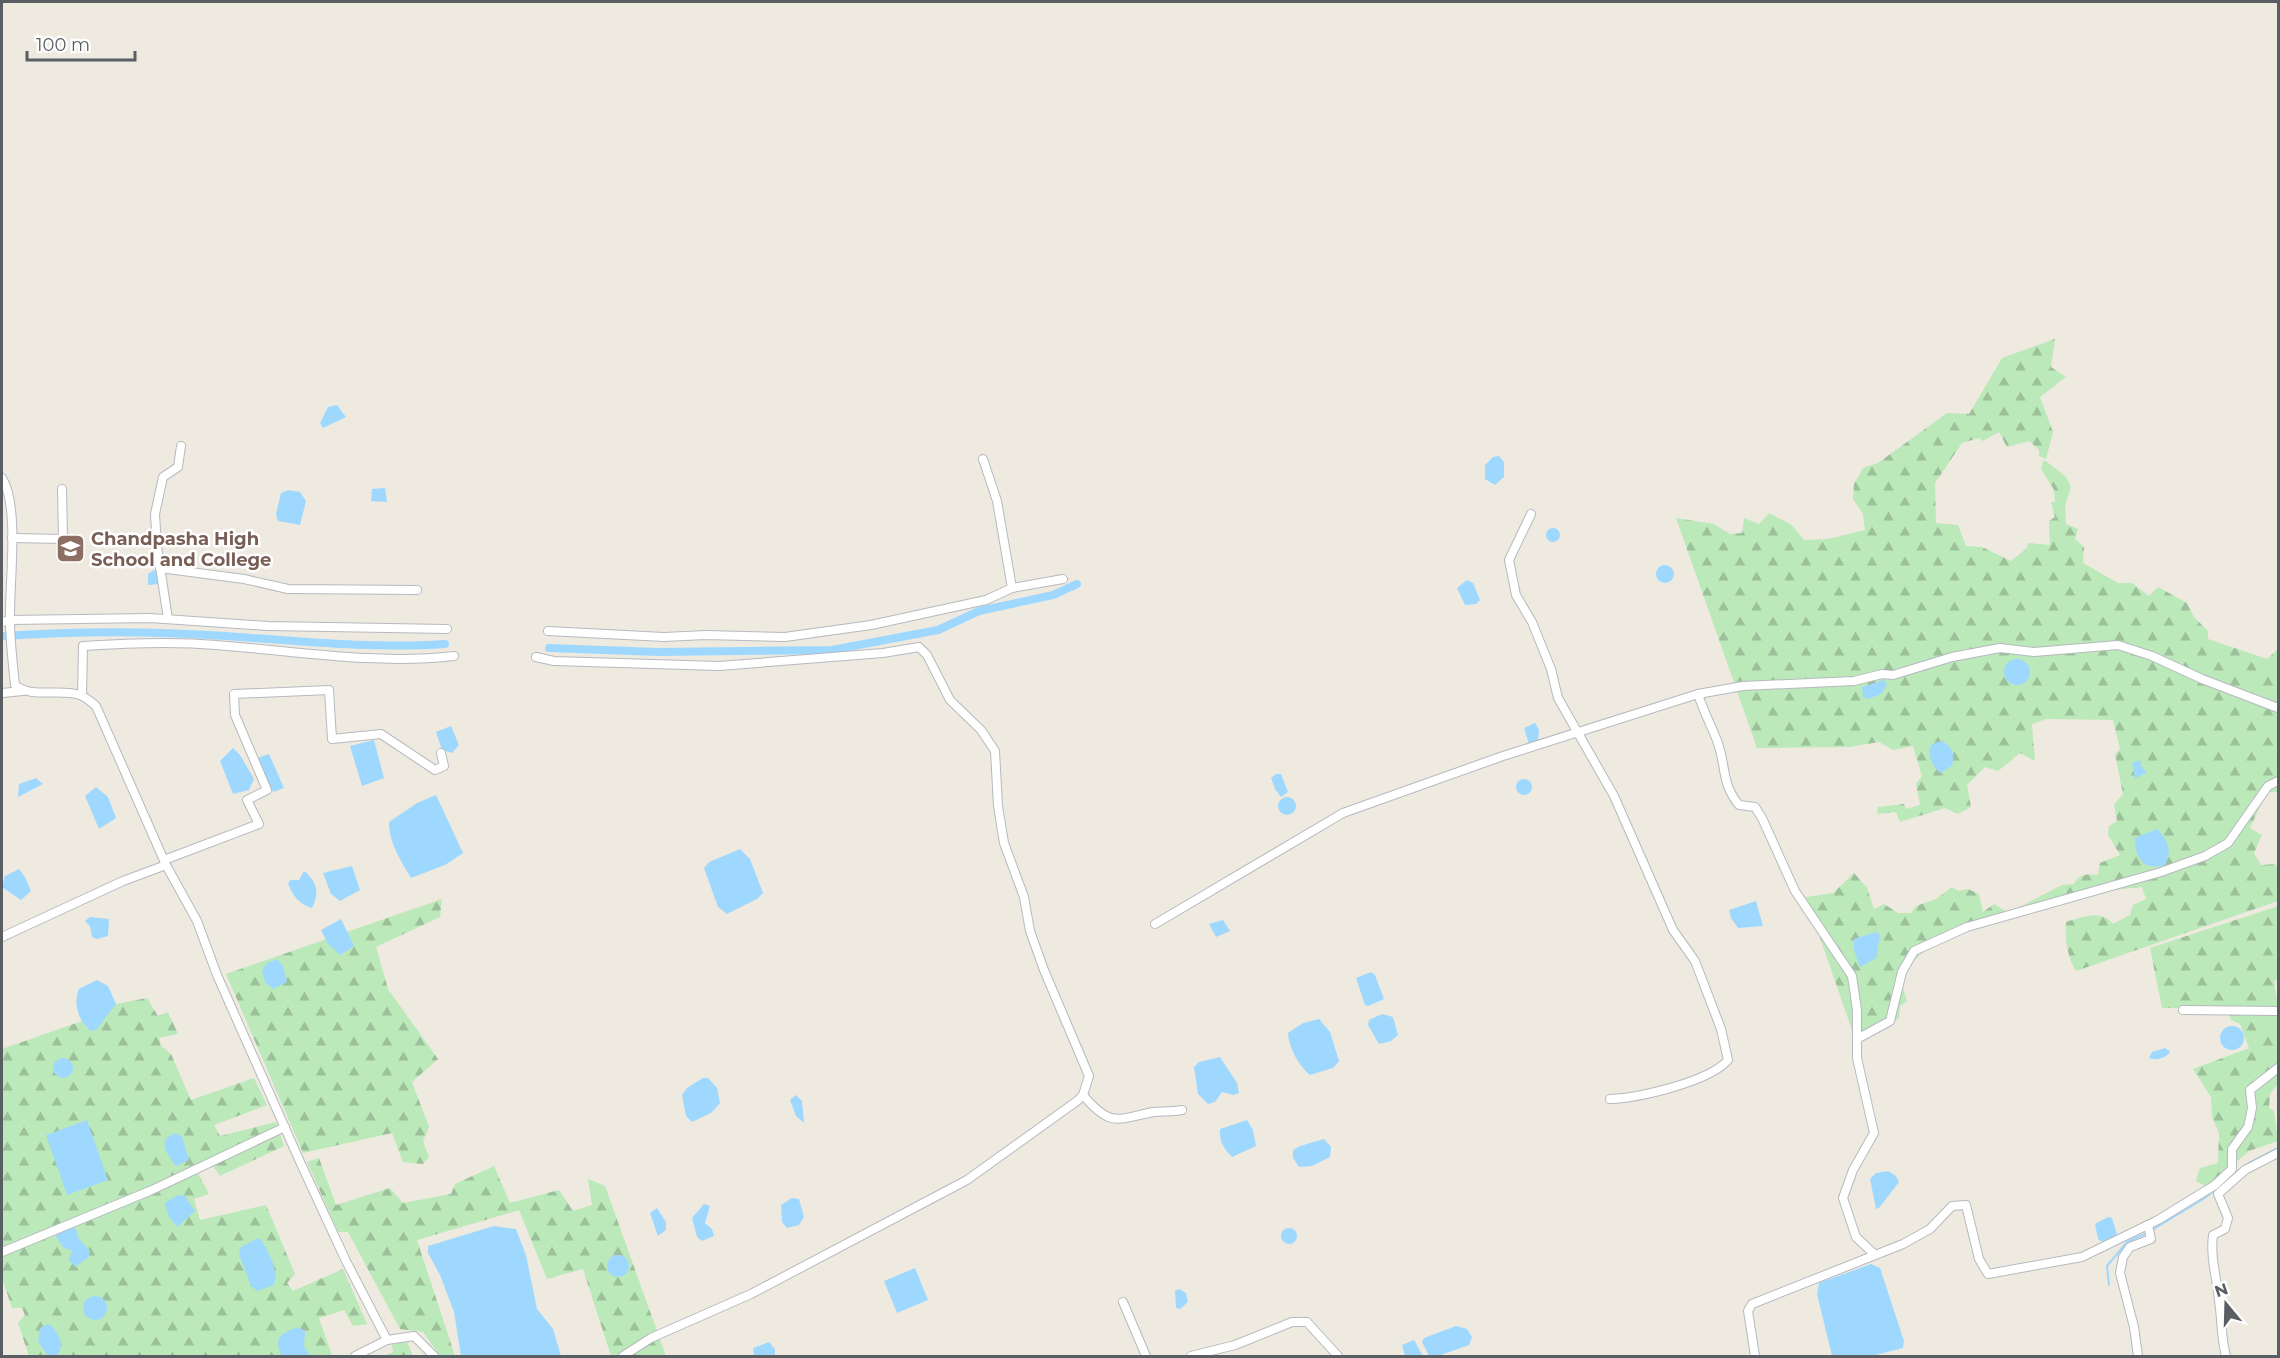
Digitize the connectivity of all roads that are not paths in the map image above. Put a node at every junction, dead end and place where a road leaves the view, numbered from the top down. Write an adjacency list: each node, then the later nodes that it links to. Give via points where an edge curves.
1 (181, 446): 7 (street, via 178,467 164,477 155,514)
2 (984, 459): 9 (street, via 998,501)
3 (2, 478): 6 (street, via 8,494)
4 (62, 489): 6 (street, via 63,538)
5 (1532, 514): 22 (street, via 1509,560 1516,595 1532,622 1558,698)
6 (12, 538): 12 (street)
7 (160, 568): 10 (street, via 288,589); 11 (street)
8 (1063, 579): 9 (street)
9 (1012, 588): 14 (street, via 986,600 785,638 664,637)
10 (417, 590)
11 (168, 619): 12 (street); 13 (street, via 279,627)
12 (7, 622): 17 (street, via 15,685)
13 (447, 629)
14 (548, 630)
15 (454, 656): 20 (street, via 409,661 216,645 135,642 83,646)
16 (536, 657): 32 (street, via 554,661 719,666 919,647 950,700 981,730 995,751 1004,843 1024,897 1030,930 1089,1076)
17 (23, 692): 18 (street); 20 (street)
18 (2, 693)
19 (1698, 694): 21 (street, via 1743,686 1854,681 2000,648 2034,652 2118,645); 22 (street); 30 (street, via 1717,740 1728,791 1739,805 1755,807 1808,913 1852,976)
20 (82, 695): 25 (street, via 96,706)
21 (2278, 708)
22 (1576, 732): 26 (street, via 1343,813); 33 (street, via 1614,796 1673,930 1695,961 1728,1060 1717,1070 1672,1088)
23 (441, 753): 25 (street, via 444,766 435,770 381,734 332,740 329,690 234,694 235,715 267,790 247,800 259,824)
24 (2278, 781): 30 (street, via 2268,786 2228,843 2205,856 1967,927 1914,951 1902,972 1890,1021)
25 (165, 863): 27 (street); 35 (street, via 197,921)
26 (1155, 924)
27 (2, 937)
28 (2183, 1010): 29 (street)
29 (2278, 1011)
30 (1857, 1039): 39 (street, via 1857,1058 1874,1133 1842,1198 1856,1237)
31 (2278, 1068): 37 (street, via 2250,1090 2248,1127 2232,1149 2229,1174)
32 (1083, 1095): 34 (street, via 1100,1115 1121,1120); 44 (street, via 967,1180 751,1294 651,1338)
33 (1610, 1099)
34 (1182, 1110)
35 (285, 1127): 38 (street, via 152,1190); 41 (street)
36 (2278, 1153): 50 (street, via 2245,1170 2218,1194 2228,1218 2225,1229 2213,1235 2212,1246)
37 (2148, 1225): 39 (street, via 2082,1257 1988,1274 1979,1259 1966,1205 1952,1206 1930,1229); 49 (street, via 2153,1236 2130,1247 2120,1273)
38 (2, 1252)
39 (1874, 1254): 48 (street, via 1752,1304 1748,1311)
40 (1123, 1302): 45 (street)
41 (387, 1340): 42 (street); 43 (street, via 414,1336)
42 (355, 1356)
43 (434, 1356)
44 (623, 1356)
45 (1146, 1356)
46 (1191, 1356): 47 (street, via 1235,1345 1292,1322 1307,1322)
47 (1338, 1356)
48 (1755, 1356)
49 (2138, 1356)
50 (2226, 1356)

